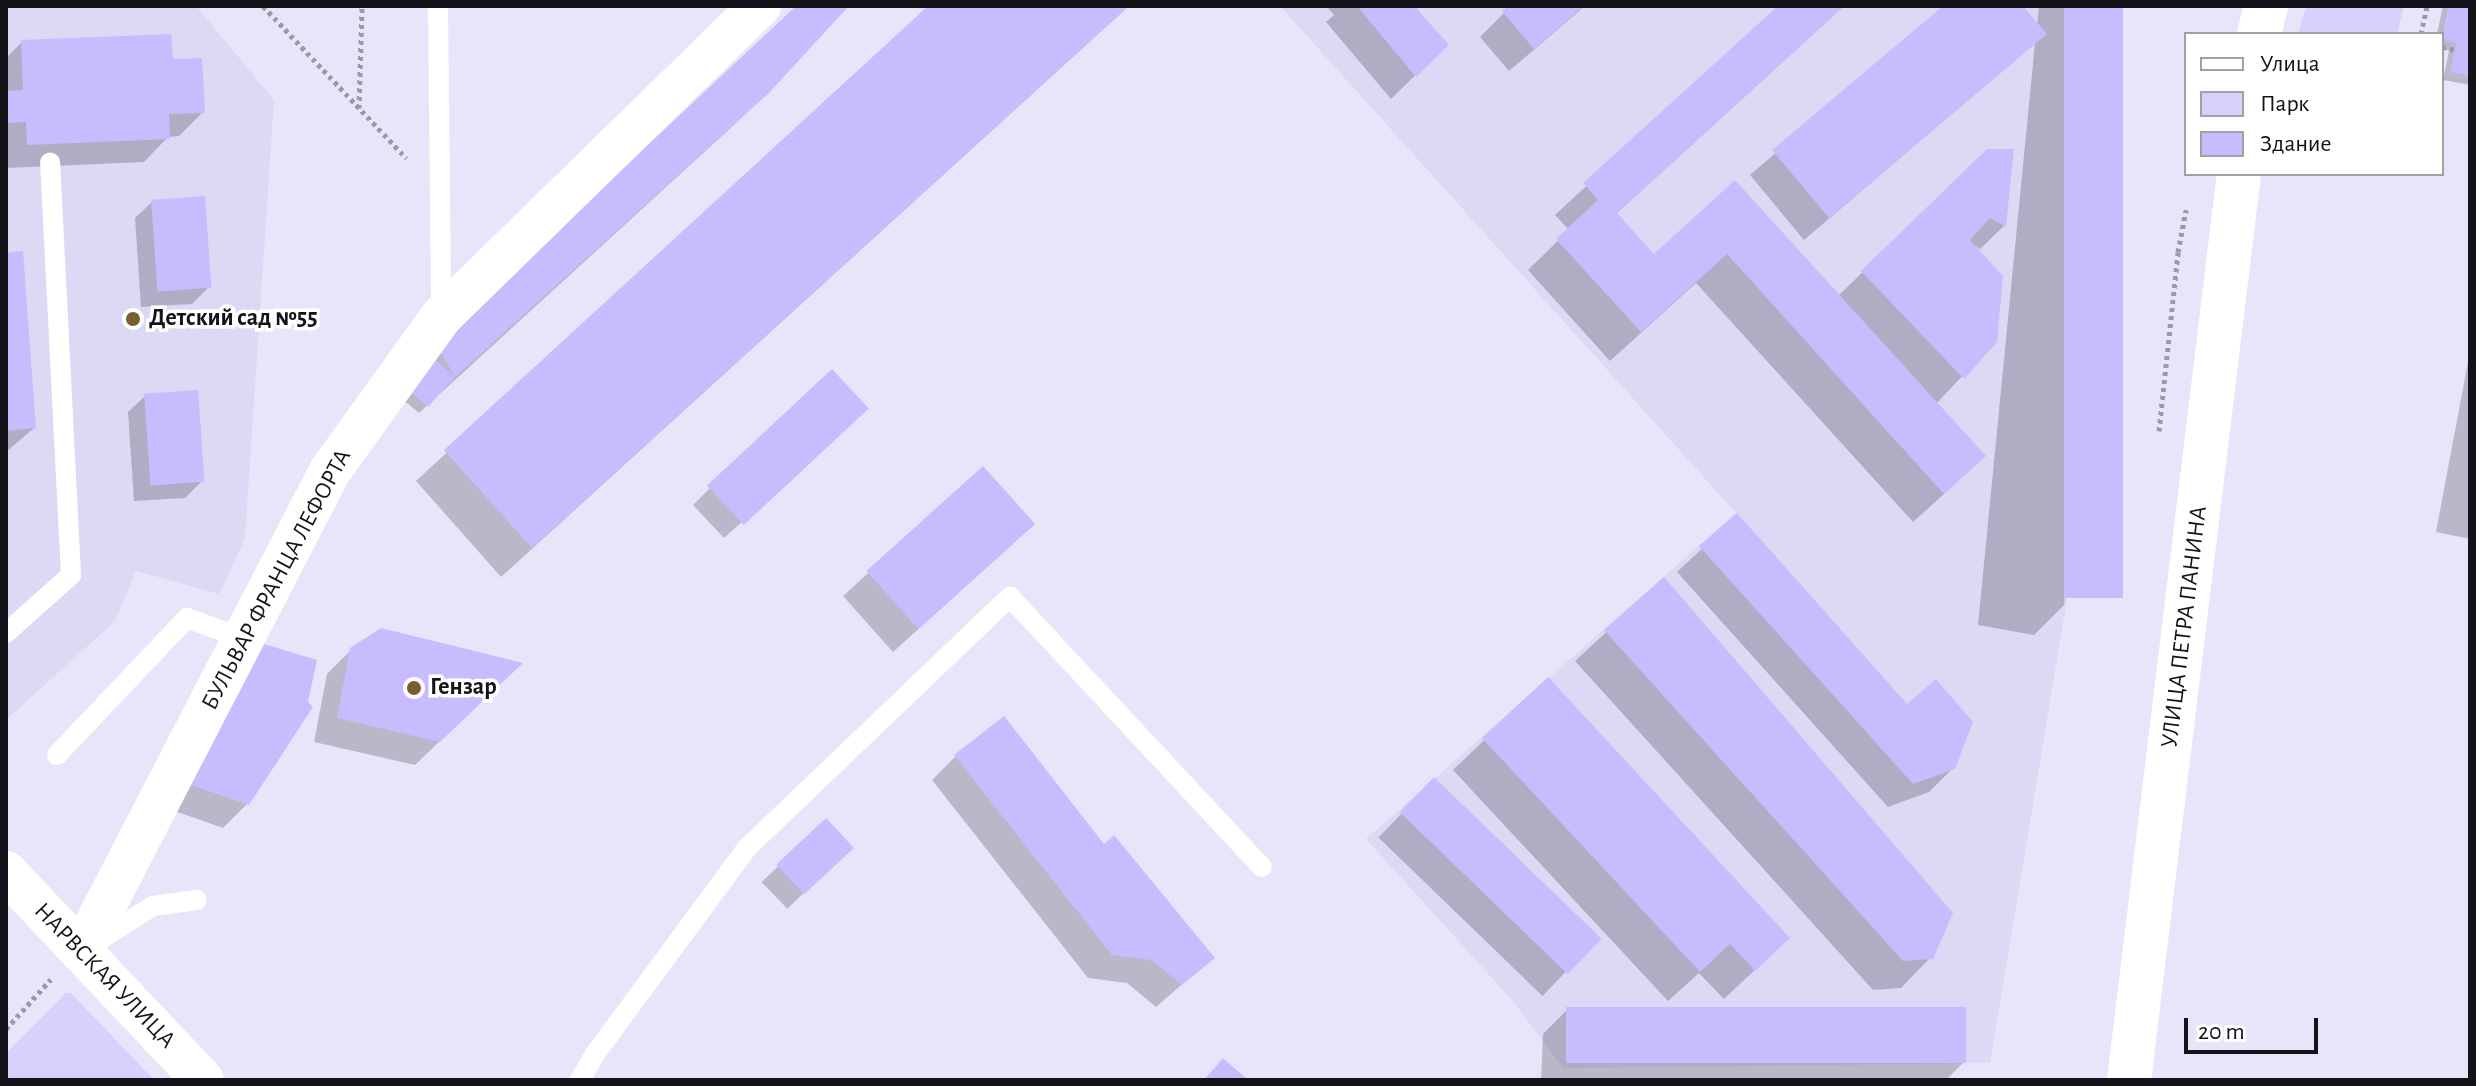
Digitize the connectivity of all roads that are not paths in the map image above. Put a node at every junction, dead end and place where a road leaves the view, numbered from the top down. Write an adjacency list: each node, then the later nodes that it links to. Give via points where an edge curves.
1 (438, 6): 7 (lane)
2 (760, 6): 7 (street, БУЛЬВАР ФРАНЦА ЛЕФОРТА)
3 (2266, 6): 4 (main road)
4 (2260, 32)
5 (50, 163): 8 (lane, via 71,575)
6 (2239, 176): 17 (main road, УЛИЦА ПЕТРА ПАНИНА)
7 (441, 317): 9 (street, БУЛЬВАР ФРАНЦА ЛЕФОРТА, via 330,471)
8 (6, 633)
9 (244, 639): 10 (lane, via 187,618); 14 (street, БУЛЬВАР ФРАНЦА ЛЕФОРТА)
10 (57, 755)
11 (1262, 867): 16 (lane, via 1010,597 747,848)
12 (6, 872): 14 (street, НАРВСКАЯ УЛИЦА)
13 (197, 900): 14 (lane, via 153,906)
14 (68, 963): 15 (street, НАРВСКАЯ УЛИЦА)
15 (203, 1080)
16 (580, 1080)
17 (2129, 1080)

